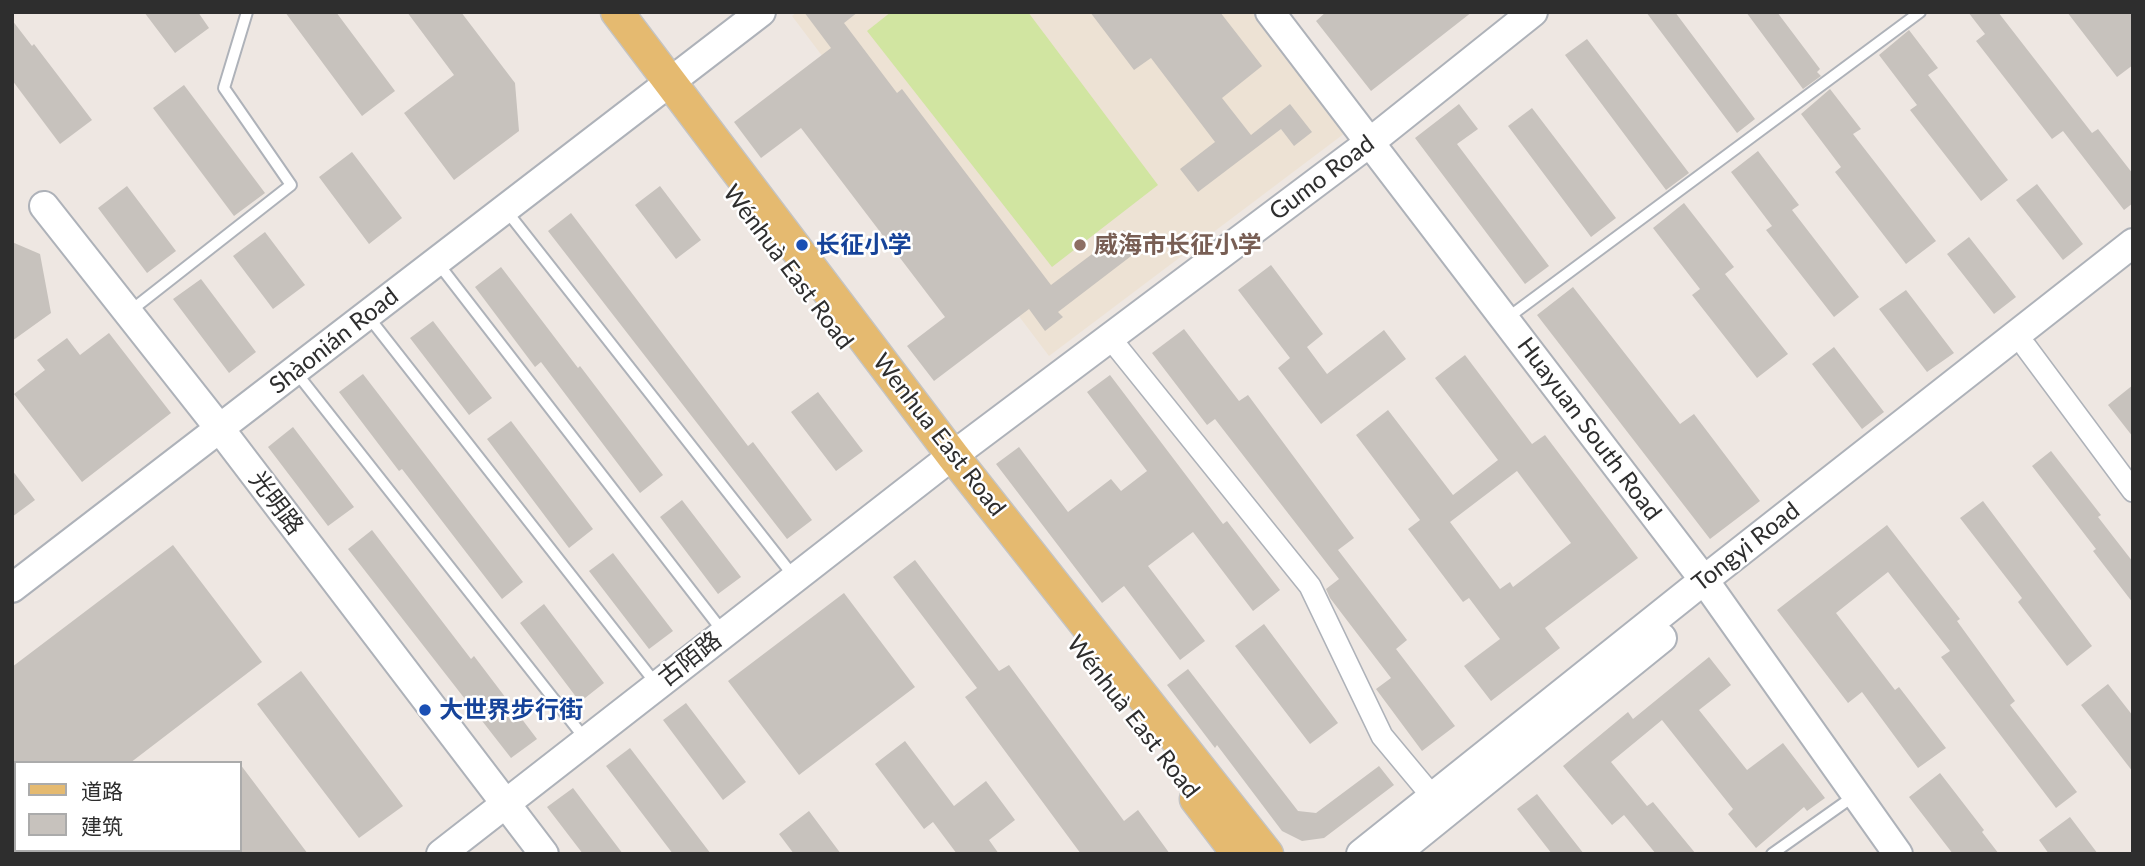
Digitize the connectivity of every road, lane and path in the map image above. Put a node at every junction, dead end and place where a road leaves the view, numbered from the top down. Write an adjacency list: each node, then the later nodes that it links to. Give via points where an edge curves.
1 (247, 12): 15 (lane, via 223,88 291,185)
2 (594, 12): 8 (main road, Wénhuà East Road)
3 (617, 12): 8 (main road)
4 (761, 12): 8 (street, Shàonián Road)
5 (1270, 12): 9 (street, Huayuan South Road)
6 (1533, 12): 9 (street, Gumo Road)
7 (1920, 12): 17 (lane)
8 (663, 87): 11 (street, Shàonián Road); 22 (main road, Wénhuà East Road)
9 (1369, 143): 17 (street, Huayuan South Road); 18 (street, Gumo Road)
10 (44, 206): 15 (street, 光明路)
11 (505, 209): 13 (street, Shàonián Road); 24 (lane)
12 (2133, 243): 26 (street, Tongyi Road)
13 (437, 262): 16 (street, Shàonián Road); 27 (lane)
14 (2133, 263): 19 (street, Tongyi Road)
15 (129, 312): 21 (street, 光明路)
16 (367, 315): 20 (street, Shàonián Road); 28 (lane)
17 (1506, 319): 26 (street, Huayuan South Road)
18 (1110, 338): 22 (street, Gumo Road); 31 (street, via 1310,586 1382,736)
19 (2026, 347): 23 (street); 26 (street, Tongyi Road)
20 (295, 371): 21 (street, Shàonián Road); 29 (lane)
21 (220, 429): 25 (street, Shàonián Road); 32 (street, 光明路)
22 (946, 461): 24 (street, 古陌路); 35 (main road, Wénhuà East Road); 36 (main road, Wenhua East Road)
23 (2133, 491)
24 (795, 578): 27 (street, 古陌路)
25 (12, 588)
26 (1709, 588): 30 (street, Huayuan South Road); 31 (street, Tongyi Road); 38 (street, Tongyi Road)
27 (724, 633): 28 (street, 古陌路)
28 (657, 685): 29 (street, 古陌路)
29 (586, 741): 32 (street, 古陌路)
30 (1856, 794): 39 (lane); 40 (street, Huayuan South Road)
31 (1432, 796): 37 (street, Tongyi Road)
32 (504, 804): 33 (street, 古陌路); 34 (street, 光明路)
33 (441, 854)
34 (544, 854)
35 (1238, 854)
36 (1267, 854)
37 (1361, 854)
38 (1395, 854)
39 (1772, 854)
40 (1898, 854)

